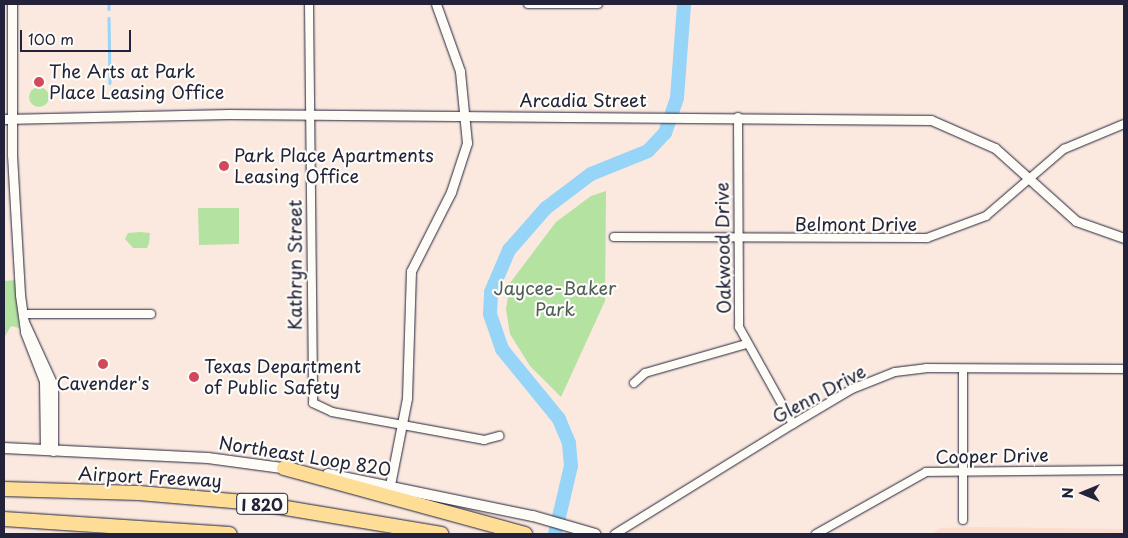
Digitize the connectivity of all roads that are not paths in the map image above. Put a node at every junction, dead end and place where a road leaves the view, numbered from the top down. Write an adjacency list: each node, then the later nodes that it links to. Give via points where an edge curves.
1 (12, 4): 9 (street)
2 (309, 4): 6 (street, Kathryn Street)
3 (436, 4): 7 (street, via 460,71)
4 (528, 4): 5 (street)
5 (598, 4)
6 (309, 114): 7 (street, Arcadia Street); 9 (street, Arcadia Street); 22 (street, Kathryn Street, via 313,403 332,412)
7 (467, 116): 8 (street, Arcadia Street); 22 (street, via 462,166 411,271 409,367)
8 (738, 118): 11 (street, Arcadia Street, via 931,120 988,144); 14 (street, Oakwood Drive)
9 (8, 119): 16 (street)
10 (1124, 124): 11 (street, Belmont Drive, via 1064,149)
11 (1029, 181): 13 (street, Arcadia Street, via 1076,221); 14 (street, Belmont Drive, via 986,216 927,238)
12 (614, 237): 14 (street, Belmont Drive)
13 (1124, 238)
14 (736, 239): 17 (street, Oakwood Drive, via 737,309)
15 (151, 314): 16 (street)
16 (24, 318): 25 (street, via 53,385)
17 (746, 344): 20 (street, via 645,373); 21 (street, Oakwood Drive)
18 (963, 368): 19 (street, Glenn Drive); 21 (street, Glenn Drive, via 895,372 852,390); 27 (street)
19 (1124, 369)
20 (634, 383)
21 (793, 424): 38 (street, Glenn Drive)
22 (402, 426): 23 (street, via 484,440); 29 (street)
23 (499, 436)
24 (4, 448): 25 (main road, Northeast Loop 820)
25 (49, 450): 26 (main road, Northeast Loop 820, via 208,458)
26 (284, 468): 29 (main road, Northeast Loop 820); 36 (highway)
27 (962, 470): 28 (street, Cooper Drive); 32 (street); 39 (street, Cooper Drive, via 914,476)
28 (1124, 470)
29 (390, 485): 37 (main road, Northeast Loop 820, via 533,516)
30 (4, 491): 35 (highway, Airport Freeway / I 820, via 256,503)
31 (4, 519): 33 (highway, I 820)
32 (963, 520)
33 (199, 532): 34 (highway, I 820)
34 (230, 534)
35 (441, 534)
36 (525, 534)
37 (595, 534)
38 (614, 534)
39 (816, 534)

